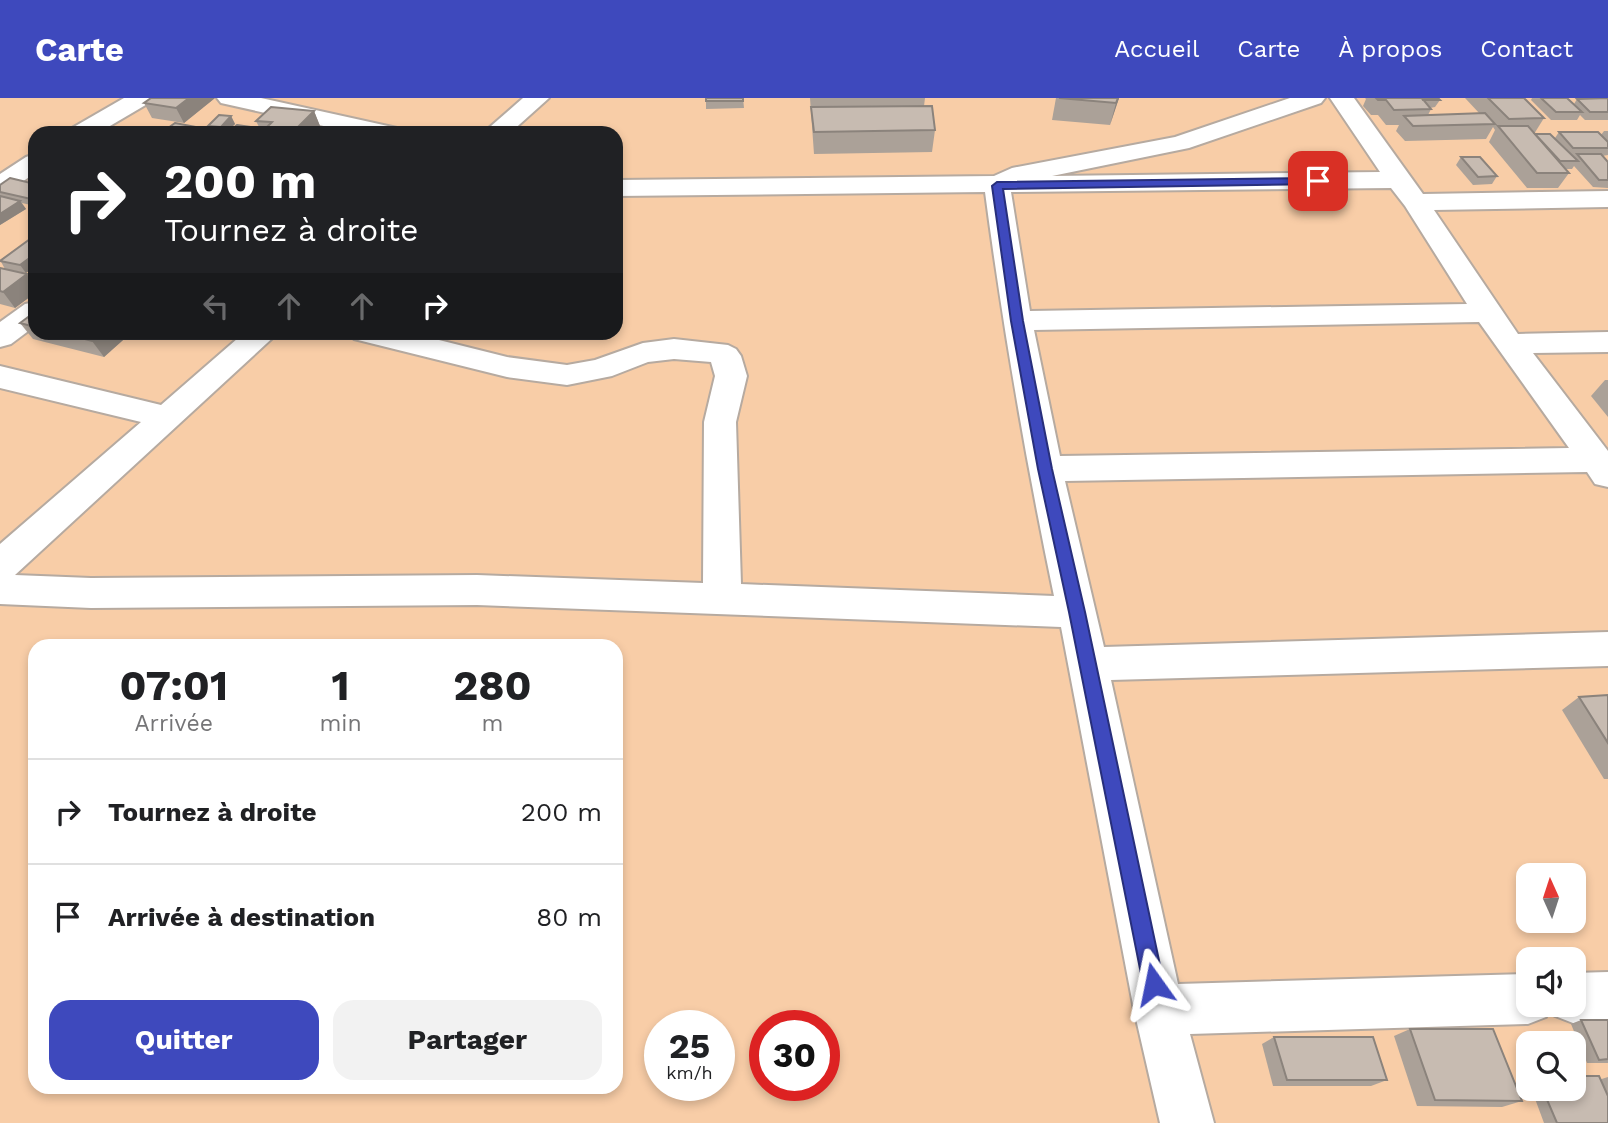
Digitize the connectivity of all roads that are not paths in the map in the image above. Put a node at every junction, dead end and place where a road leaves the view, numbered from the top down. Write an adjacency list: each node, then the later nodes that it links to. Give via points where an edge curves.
1 (141, 98): 6 (street)
2 (229, 98): 7 (street)
3 (537, 98): 8 (street)
4 (1313, 98): 11 (street, via 1180,143 1012,176)
5 (1342, 98): 14 (street)
6 (93, 126)
7 (356, 126)
8 (503, 126)
9 (28, 166): 10 (street)
10 (2, 182): 12 (street)
11 (997, 186): 13 (street); 14 (street); 18 (street)
12 (28, 187)
13 (623, 188)
14 (1407, 191): 15 (street); 16 (street)
15 (1608, 199)
16 (1487, 313): 18 (street); 23 (street)
17 (28, 316): 19 (street)
18 (1017, 321): 27 (street)
19 (0, 337)
20 (255, 340): 25 (street)
21 (397, 340): 30 (street, via 507,367 568,375 601,369 643,353 674,349 725,356 731,376 720,422)
22 (1608, 342): 23 (street)
23 (1510, 344): 26 (street)
24 (0, 377): 25 (street)
25 (166, 417): 28 (street)
26 (1602, 468): 27 (street)
27 (1045, 469): 31 (street)
28 (0, 566)
29 (0, 589): 30 (street, via 91,593 477,590)
30 (722, 597): 31 (street)
31 (1077, 612): 33 (street)
32 (1608, 649): 33 (street)
33 (1087, 664): 37 (street)
34 (1608, 996): 35 (street)
35 (1586, 997)
36 (1516, 999): 37 (street)
37 (1159, 1010): 38 (street)
38 (1187, 1123)

